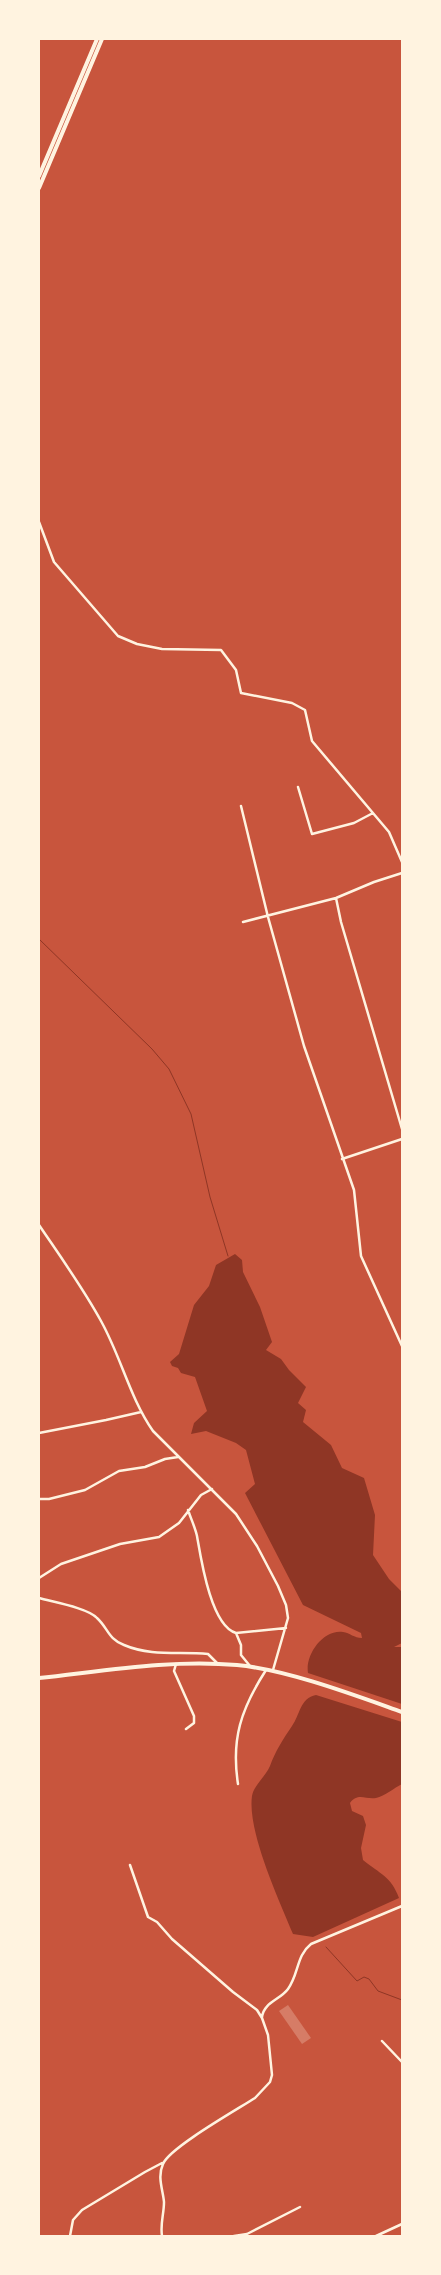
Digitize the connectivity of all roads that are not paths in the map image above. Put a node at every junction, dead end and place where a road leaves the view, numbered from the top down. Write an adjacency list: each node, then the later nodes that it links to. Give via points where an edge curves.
1 (97, 39): 3 (main road)
2 (102, 39): 4 (main road)
3 (39, 176)
4 (39, 188)
5 (39, 522): 8 (street, via 54,562 118,636 162,649 221,650 236,670 241,693 292,703 305,710 312,741)
6 (298, 787): 8 (street, via 312,834 354,823)
7 (241, 806): 12 (street)
8 (373, 813): 9 (street, via 395,841)
9 (402, 862)
10 (402, 873): 11 (street)
11 (336, 898): 12 (street); 14 (street)
12 (268, 917): 13 (street); 16 (street, via 304,1046)
13 (243, 922)
14 (402, 1128)
15 (402, 1139): 16 (street)
16 (342, 1159): 18 (street, via 352,1183 361,1256)
17 (39, 1225): 19 (street, via 101,1321)
18 (402, 1346)
19 (141, 1412): 20 (street); 21 (street, via 153,1432)
20 (39, 1433)
21 (178, 1457): 22 (street); 23 (street, via 119,1471 84,1490)
22 (212, 1489): 24 (street, via 201,1495); 27 (street, via 236,1514 257,1546 286,1605)
23 (39, 1499)
24 (188, 1510): 25 (street, via 179,1523 159,1537 120,1544 61,1564); 28 (street, via 216,1610 223,1624)
25 (39, 1578)
26 (39, 1598): 30 (street, via 90,1613 107,1634 122,1644 163,1654 208,1654)
27 (286, 1628): 28 (street); 33 (street)
28 (236, 1634): 31 (street, via 241,1655)
29 (176, 1664): 30 (main road); 34 (main road); 36 (street, via 174,1671 194,1716 194,1723)
30 (218, 1664): 31 (main road)
31 (251, 1667): 32 (main road)
32 (266, 1670): 33 (main road); 37 (street, via 249,1700 239,1728 235,1746)
33 (273, 1672): 35 (main road)
34 (39, 1678)
35 (402, 1712)
36 (186, 1729)
37 (238, 1784)
38 (130, 1865): 40 (street, via 148,1917 257,2010)
39 (402, 1906): 40 (street, via 305,1949 289,1988 269,2004)
40 (262, 2018): 43 (street, via 272,2060 270,2082 255,2098 177,2149)
41 (382, 2041): 42 (street)
42 (402, 2062)
43 (163, 2163): 46 (street, via 77,2214); 47 (street, via 160,2174 164,2201 160,2225)
44 (300, 2207): 48 (street, via 247,2234)
45 (402, 2224): 49 (street)
46 (70, 2236)
47 (162, 2236)
48 (234, 2236)
49 (376, 2236)

